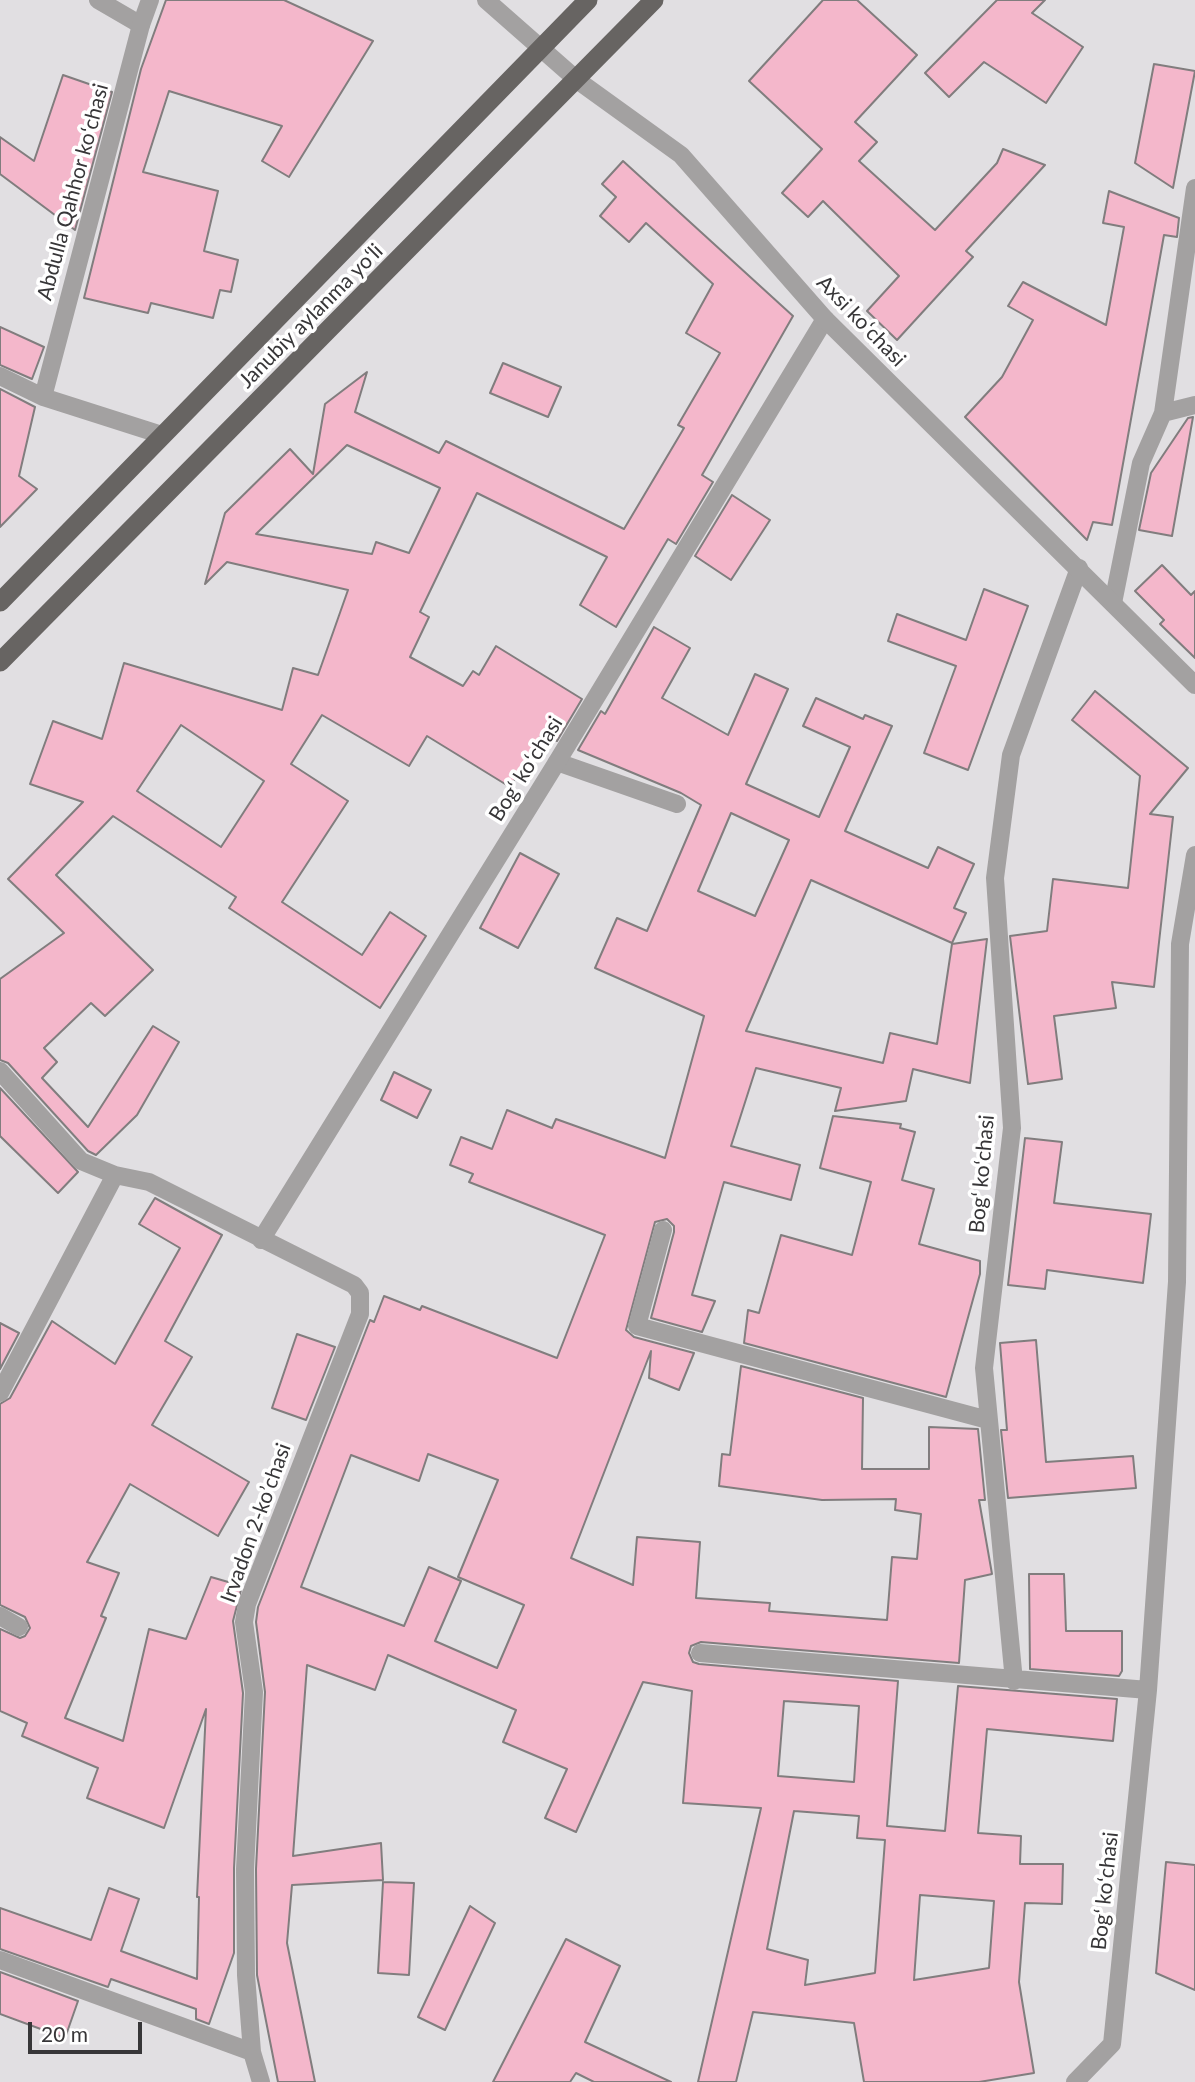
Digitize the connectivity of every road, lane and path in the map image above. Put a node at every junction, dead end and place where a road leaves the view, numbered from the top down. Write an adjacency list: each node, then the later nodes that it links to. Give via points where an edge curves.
1 (98, 0): 6 (street)
2 (150, 0): 6 (street, Abdulla Qahhor koʻchasi)
3 (486, 0): 7 (street, Axsi koʻchasi)
4 (588, 0): 7 (highway, Janubiy aylanma yoʻli)
5 (654, 0): 8 (highway, Janubiy aylanma yoʻli)
6 (141, 25): 12 (street, Abdulla Qahhor koʻchasi)
7 (542, 47): 8 (street, Axsi koʻchasi); 15 (highway, Janubiy aylanma yoʻli)
8 (577, 80): 10 (street, Axsi koʻchasi, via 681,155); 19 (highway, Janubiy aylanma yoʻli)
9 (1195, 188): 14 (street)
10 (825, 319): 16 (street, Axsi koʻchasi); 21 (street, Bogʻ koʻchasi)
11 (0, 376): 12 (street)
12 (43, 397): 15 (street)
13 (1195, 405): 14 (street)
14 (1163, 413): 18 (street, via 1141,463)
15 (162, 435): 17 (highway, Janubiy aylanma yoʻli)
16 (1079, 568): 18 (street, Axsi koʻchasi); 29 (street, Bogʻ koʻchasi, via 1011,755 995,878 1012,1128 984,1368)
17 (0, 602)
18 (1113, 603): 20 (street, Axsi koʻchasi)
19 (0, 662)
20 (1195, 685)
21 (557, 762): 22 (street); 27 (street, Bogʻ koʻchasi)
22 (677, 804)
23 (1195, 855): 34 (street, Bogʻ koʻchasi, via 1180,944 1177,1282)
24 (0, 1071): 25 (street, Irvadon 2-koʼchasi, via 81,1161)
25 (116, 1175): 27 (street, Irvadon 2-koʼchasi, via 149,1182); 28 (street)
26 (663, 1230): 29 (street, via 637,1326)
27 (261, 1240): 36 (street, Irvadon 2-koʼchasi, via 354,1285 362,1304 244,1622 254,1692 245,1869)
28 (0, 1393)
29 (988, 1420): 33 (street, Bogʻ koʻchasi)
30 (0, 1616): 31 (street)
31 (19, 1627)
32 (700, 1653): 33 (street)
33 (1014, 1681): 34 (street)
34 (1148, 1690): 38 (street, Bogʻ koʻchasi, via 1112,2044)
35 (0, 1960): 36 (street)
36 (252, 2052): 37 (street, Irvadon 2-koʼchasi)
37 (261, 2082)
38 (1075, 2082)

